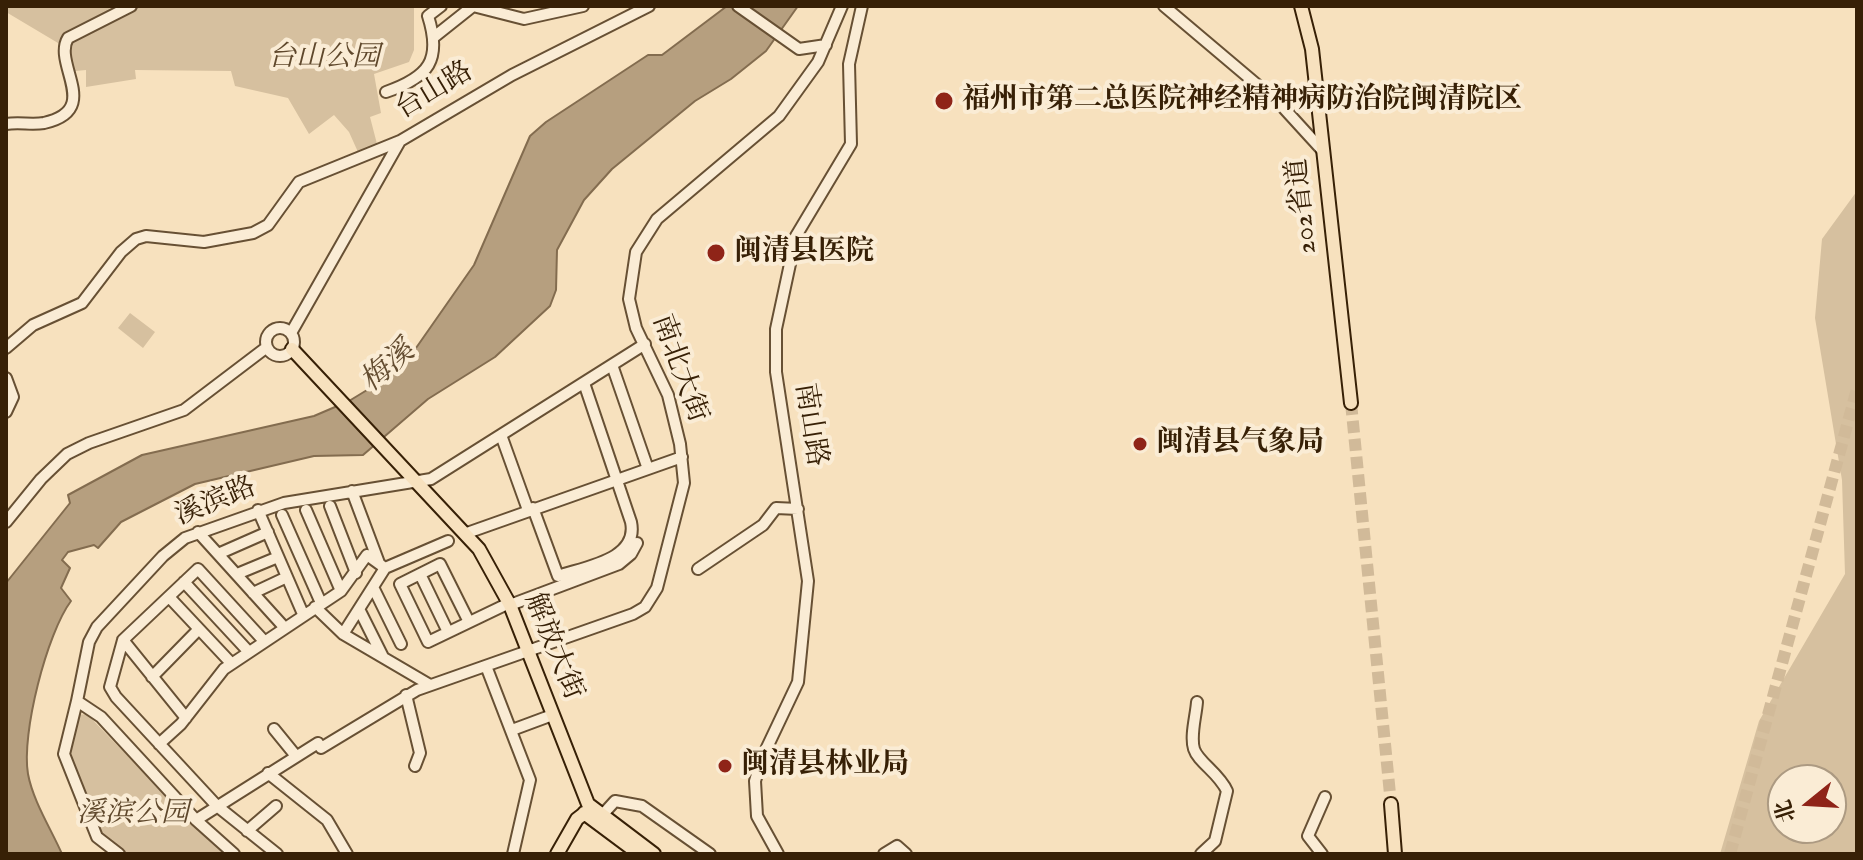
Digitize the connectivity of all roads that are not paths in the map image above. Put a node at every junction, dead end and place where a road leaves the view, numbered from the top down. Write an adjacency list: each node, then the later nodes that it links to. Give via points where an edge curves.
1 (131, 6): 15 (street, via 68,38 63,49 74,98 66,112 42,123)
2 (441, 6): 10 (street, via 428,16)
3 (583, 6): 10 (street, via 524,19 473,6)
4 (649, 6): 16 (street, 台山路, via 512,75)
5 (738, 6): 12 (street)
6 (842, 6): 11 (street, 南北大街)
7 (862, 6): 36 (street, 南山路, via 849,64 851,144 796,236 776,329 776,372)
8 (1164, 6): 17 (street, via 1280,104)
9 (1301, 6): 17 (main road, 202省道, via 1312,49)
10 (434, 37): 14 (street, via 427,69)
11 (826, 45): 12 (street); 13 (street, 南北大街)
12 (797, 47): 13 (street)
13 (813, 71): 19 (street, 南北大街, via 770,127 667,210 642,238 629,292 633,319)
14 (386, 92)
15 (6, 124)
16 (400, 141): 18 (street, 台山路); 21 (street, via 299,182 259,231 211,242 136,239 82,303 33,325)
17 (1322, 150): 26 (main road, 202省道)
18 (291, 333): 20 (street, via 273,330); 22 (street)
19 (645, 344): 23 (street, 溪滨路); 29 (street, 南北大街, via 668,395)
20 (267, 347): 22 (street, via 277,356); 40 (street, via 184,410 67,454)
21 (6, 348)
22 (291, 351): 32 (main road, 解放大街)
23 (612, 365): 25 (street, 溪滨路); 30 (street)
24 (6, 378): 27 (street, via 13,397)
25 (584, 383): 28 (street, 溪滨路); 31 (street)
26 (1351, 403)
27 (6, 412)
28 (501, 435): 32 (street, 溪滨路); 35 (street)
29 (682, 457): 30 (street); 72 (street, 南北大街, via 680,506 649,603 639,612)
30 (648, 469): 31 (street)
31 (617, 479): 35 (street); 35 (street, via 632,533 624,549 609,559 558,576)
32 (416, 483): 33 (street, 溪滨路); 43 (main road, 解放大街); 60 (main road, 解放大街, via 466,543)
33 (352, 491): 37 (street, 溪滨路); 48 (street)
34 (330, 506): 50 (street)
35 (530, 509): 43 (street)
36 (798, 509): 49 (street, via 776,508 763,525); 106 (street, 南山路, via 808,581 799,676 755,781 757,816)
37 (258, 510): 41 (street, 溪滨路); 42 (street)
38 (306, 510): 56 (street)
39 (282, 515): 59 (street)
40 (6, 522)
41 (198, 532): 46 (street); 79 (street, 溪滨路, via 163,556 97,627)
42 (268, 532): 46 (street); 47 (street)
43 (467, 533): 60 (main road, 解放大街, via 489,563)
44 (448, 541): 48 (street)
45 (637, 543): 60 (street, via 619,564)
46 (218, 554): 51 (street)
47 (278, 557): 51 (street); 53 (street)
48 (382, 566): 50 (street, via 367,555); 55 (street)
49 (698, 569)
50 (356, 573): 56 (street)
51 (237, 574): 57 (street)
52 (420, 574): 63 (street, via 440,564); 66 (street); 66 (street, via 400,584 428,642)
53 (287, 577): 57 (street); 62 (street)
54 (184, 582): 58 (street); 69 (street, via 198,569); 71 (street)
55 (373, 587): 61 (street); 70 (street)
56 (341, 591): 59 (street)
57 (253, 593): 64 (street)
58 (169, 597): 65 (street); 68 (street)
59 (318, 605): 62 (street); 67 (street)
60 (507, 605): 63 (street); 72 (main road, 解放大街)
61 (359, 609): 67 (street); 73 (street)
62 (303, 614): 64 (street)
63 (469, 622): 66 (street)
64 (284, 627): 69 (street)
65 (199, 629): 74 (street); 76 (street)
66 (448, 632)
67 (343, 634): 73 (street)
68 (123, 640): 76 (street); 85 (street, via 111,691)
69 (264, 641): 71 (street)
70 (401, 644)
71 (248, 651): 74 (street)
72 (526, 652): 75 (street, 南北大街); 81 (main road, 解放大街); 93 (main road, 解放大街)
73 (383, 659): 77 (street)
74 (231, 663): 82 (street)
75 (486, 666): 77 (street, 南北大街); 84 (street)
76 (152, 677): 82 (street)
77 (430, 685): 78 (street, 南北大街)
78 (406, 695): 86 (street, 南北大街, via 321,748 318,743); 87 (street, via 420,753)
79 (77, 701): 95 (street, via 101,717); 97 (street, 溪滨路, via 64,744 66,759 97,837)
80 (1197, 702): 109 (street, via 1194,748 1227,791 1215,841)
81 (547, 717): 84 (street); 93 (main road, 解放大街)
82 (186, 718): 85 (street)
83 (274, 729): 86 (street)
84 (512, 730): 101 (street, via 530,780)
85 (159, 744): 91 (street)
86 (296, 756): 88 (street, 南北大街)
87 (415, 766)
88 (268, 773): 91 (street, 南北大街); 100 (street, via 327,820)
89 (1325, 797): 110 (street, via 1308,836)
90 (1391, 804): 111 (main road)
91 (217, 806): 95 (street, 南北大街); 96 (street)
92 (276, 806): 96 (street)
93 (587, 810): 102 (main road); 103 (main road); 104 (main road)
94 (605, 812): 105 (street, via 615,801 640,805)
95 (196, 820): 98 (street)
96 (247, 831): 99 (street)
97 (119, 854)
98 (234, 854)
99 (277, 854)
100 (347, 854)
101 (513, 854)
102 (557, 854)
103 (639, 854)
104 (654, 854)
105 (710, 854)
106 (778, 854)
107 (884, 854): 108 (street, via 897,846)
108 (906, 854)
109 (1201, 854)
110 (1322, 854)
111 (1395, 854)

